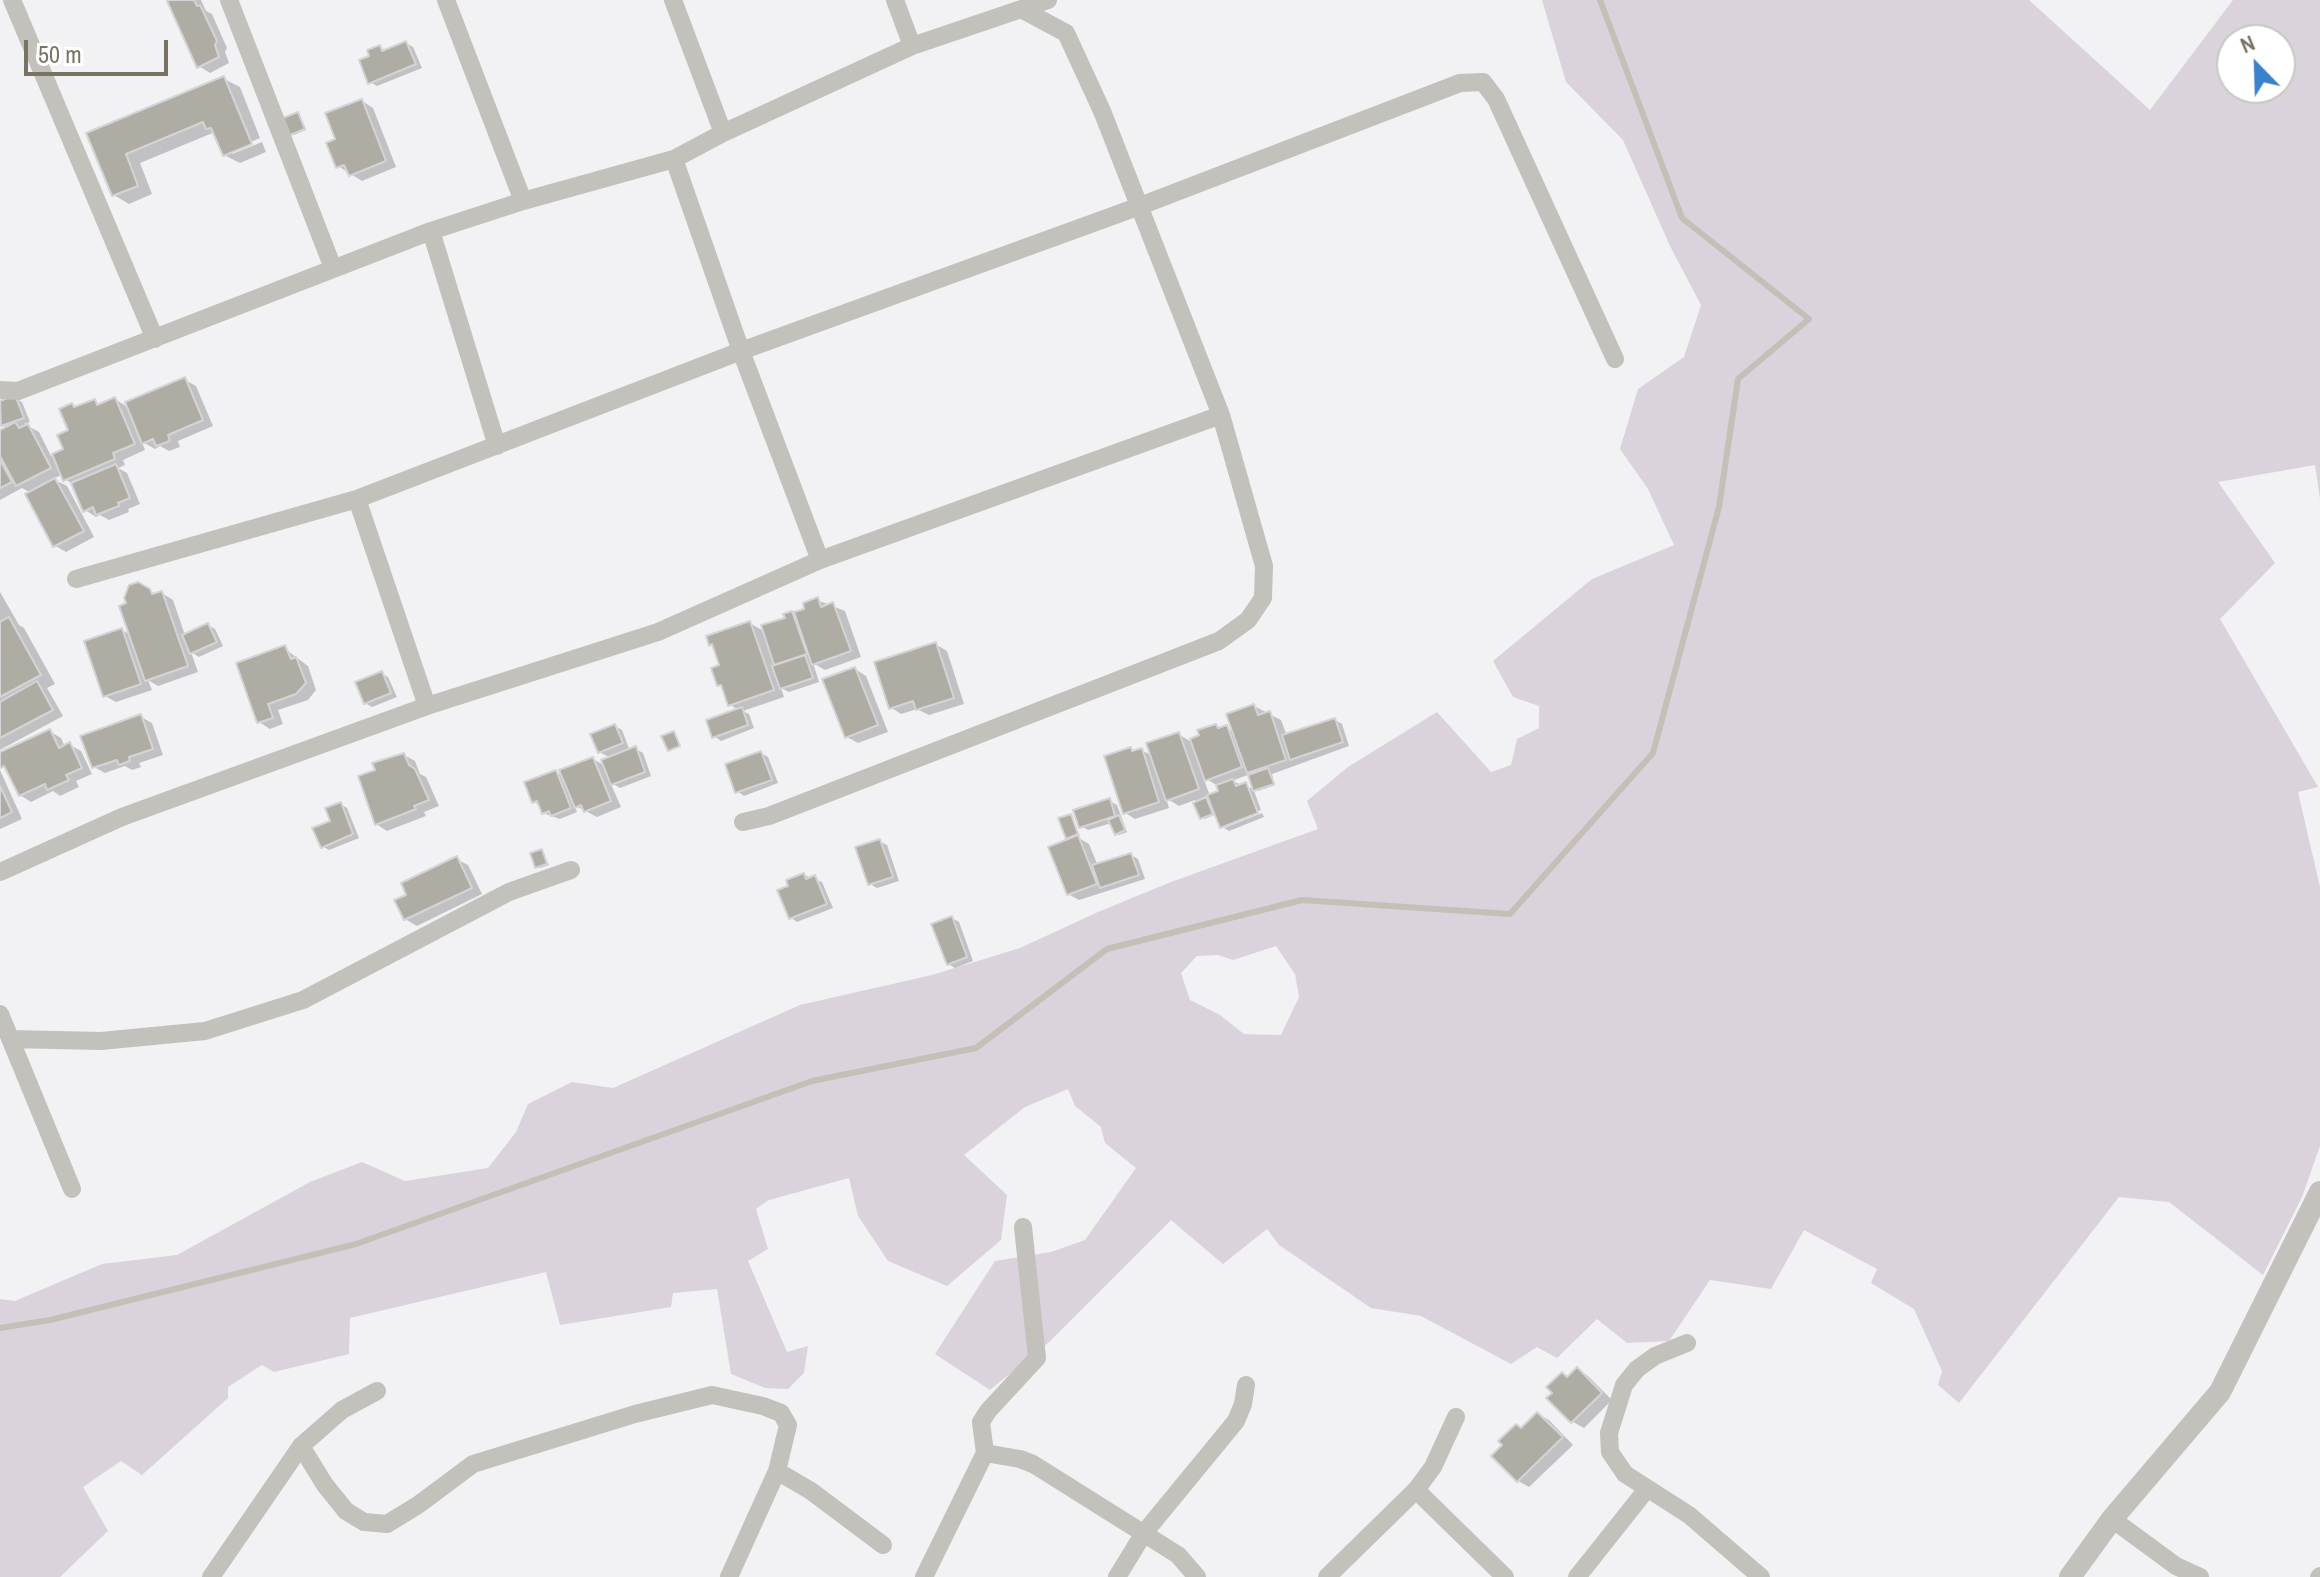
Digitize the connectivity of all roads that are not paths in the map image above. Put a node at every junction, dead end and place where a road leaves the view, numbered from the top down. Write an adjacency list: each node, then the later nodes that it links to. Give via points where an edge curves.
1 (12, 0): 15 (street)
2 (229, 0): 14 (street)
3 (446, 0): 11 (street)
4 (673, 0): 9 (street)
5 (895, 0): 8 (street)
6 (1048, 0): 7 (street)
7 (1023, 10): 8 (street); 12 (street, via 1066,33)
8 (912, 46): 9 (street)
9 (723, 133): 10 (street)
10 (674, 159): 11 (street); 16 (street)
11 (523, 201): 13 (street)
12 (1140, 206): 16 (street); 17 (street, via 1460,83 1483,82 1496,99); 19 (street)
13 (431, 231): 14 (street); 20 (street)
14 (333, 268): 15 (street)
15 (155, 339): 18 (street, via 18,391)
16 (741, 351): 20 (street); 22 (street)
17 (1615, 359)
18 (0, 390)
19 (1221, 415): 22 (street); 25 (street, via 1264,566 1263,598 1248,620 1219,641)
20 (497, 446): 21 (street)
21 (357, 499): 23 (street); 24 (street)
22 (820, 560): 24 (street, via 658,632)
23 (76, 579)
24 (427, 706): 27 (street, via 122,817)
25 (743, 822)
26 (571, 870): 29 (street, via 509,892 303,1000 205,1031 101,1041)
27 (0, 872)
28 (0, 1014): 29 (street)
29 (10, 1039): 30 (street)
30 (72, 1189)
31 (2320, 1192): 42 (street, via 2220,1392)
32 (1023, 1227): 38 (street, via 1037,1358 981,1422)
33 (1687, 1343): 40 (street, via 1637,1369 1624,1385 1609,1433 1610,1452 1625,1474)
34 (1246, 1385): 43 (street, via 1236,1421)
35 (377, 1391): 37 (street, via 342,1410)
36 (1456, 1417): 41 (street)
37 (301, 1446): 39 (street, via 346,1511 364,1522 387,1524 473,1464 712,1395 781,1413 788,1425); 45 (street)
38 (985, 1453): 43 (street, via 1033,1464); 47 (street)
39 (777, 1471): 44 (street); 46 (street)
40 (1647, 1489): 52 (street); 53 (street, via 1689,1515)
41 (1416, 1490): 50 (street); 51 (street)
42 (2112, 1519): 54 (street); 55 (street, via 2176,1566)
43 (1144, 1533): 48 (street); 49 (street, via 1178,1555)
44 (883, 1545)
45 (211, 1577)
46 (729, 1577)
47 (924, 1577)
48 (1117, 1577)
49 (1197, 1577)
50 (1327, 1577)
51 (1505, 1577)
52 (1577, 1577)
53 (1761, 1577)
54 (2070, 1577)
55 (2200, 1577)

